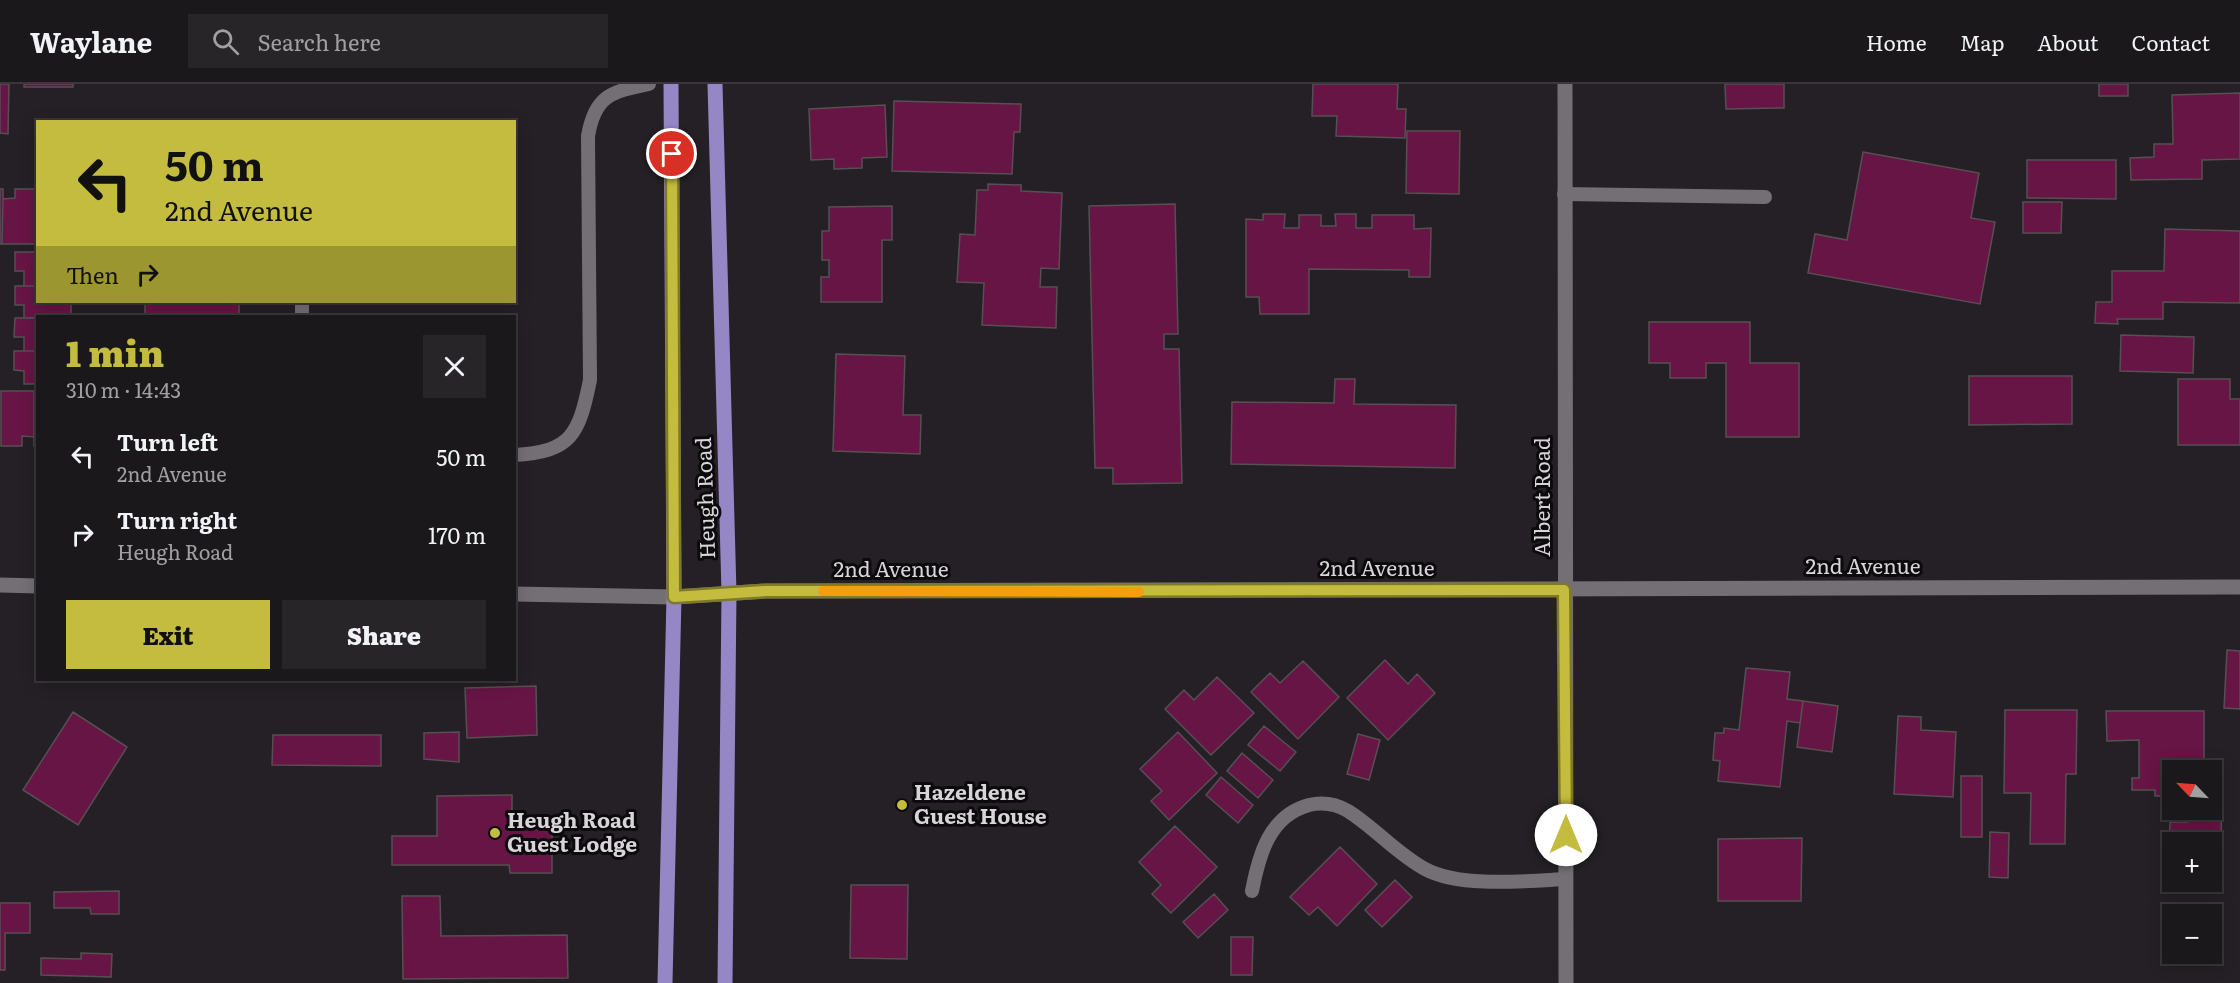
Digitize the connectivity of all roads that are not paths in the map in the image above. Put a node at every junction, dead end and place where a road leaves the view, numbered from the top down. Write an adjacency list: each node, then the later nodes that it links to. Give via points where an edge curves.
1 (649, 84): 7 (lane, via 609,96 598,103 591,115 590,380 583,415 573,433 550,452)
2 (671, 84): 14 (main road, Heugh Road)
3 (716, 84): 12 (main road, Heugh Road)
4 (1564, 84): 5 (street, Albert Road)
5 (1564, 194): 6 (lane); 11 (street, Albert Road)
6 (1765, 197)
7 (516, 455)
8 (0, 585): 9 (street)
9 (36, 586)
10 (2240, 587): 11 (street, 2nd Avenue)
11 (1564, 590): 12 (street, 2nd Avenue); 15 (street, Albert Road)
12 (729, 593): 14 (street, 2nd Avenue); 18 (main road, Heugh Road)
13 (516, 594): 14 (street, 2nd Avenue)
14 (674, 597): 17 (main road, Heugh Road)
15 (1566, 879): 16 (lane, via 1453,878 1425,869 1347,810 1330,803 1294,809 1278,822 1263,846); 19 (street, Albert Road)
16 (1252, 891)
17 (665, 983)
18 (725, 983)
19 (1566, 983)

